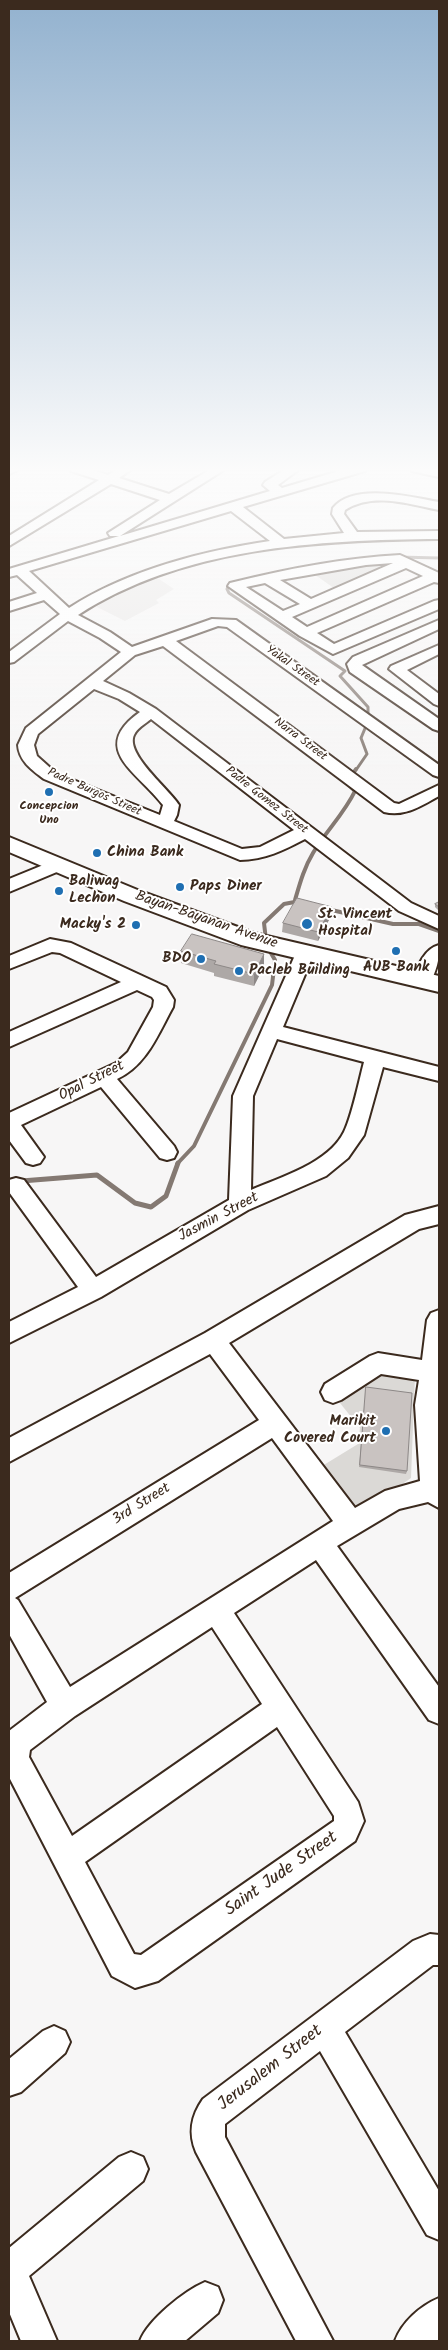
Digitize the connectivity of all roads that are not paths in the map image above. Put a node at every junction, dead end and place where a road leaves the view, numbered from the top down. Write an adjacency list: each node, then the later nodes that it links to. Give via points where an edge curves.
1 (22, 578): 8 (street)
2 (145, 578): 12 (street, via 112,590)
3 (267, 578): 9 (street); 13 (street, via 235,586)
4 (316, 578): 7 (street)
5 (371, 578): 7 (street)
6 (437, 578): 15 (street)
7 (338, 592): 9 (street)
8 (45, 595): 11 (street); 12 (street)
9 (310, 604): 13 (street)
10 (439, 604): 15 (street, via 337,650 329,649)
11 (9, 607)
12 (68, 615): 18 (street); 19 (street)
13 (281, 617): 15 (street)
14 (439, 624): 25 (street, via 354,664 355,669)
15 (305, 633)
16 (166, 641): 18 (street, Yakal Street); 26 (street, Yakal Street, via 216,622 230,623); 27 (street, Narra Street, via 390,808 401,809)
17 (439, 649): 22 (street, via 396,669)
18 (130, 652): 20 (street, Padre Burgos Street)
19 (9, 659)
20 (91, 682): 24 (street, Padre Gomez Street); 28 (street, Padre Burgos Street, via 32,731 27,738 26,750 32,762 50,776)
21 (439, 684): 22 (street)
22 (425, 691): 23 (street)
23 (439, 701)
24 (151, 712): 28 (street, via 132,724 122,745 171,805); 29 (street, Padre Gomez Street)
25 (439, 726)
26 (439, 772)
27 (439, 790)
28 (163, 823): 29 (street, Padre Burgos Street, via 240,854 251,855 262,853)
29 (306, 831): 33 (street, Padre Gomez Street, via 405,907)
30 (9, 844): 31 (main road, Bayan-Bayanan Avenue)
31 (58, 865): 32 (street); 35 (main road, Bayan-Bayanan Avenue, via 177,914 250,940)
32 (9, 886)
33 (439, 923)
34 (439, 951): 38 (street, via 428,964)
35 (305, 953): 38 (main road, Bayan-Bayanan Avenue); 39 (street)
36 (9, 963): 37 (street, Opal Street, via 50,945 64,947)
37 (137, 982): 40 (street); 43 (street, Opal Street, via 159,992 164,1000 163,1007 135,1057 123,1068)
38 (431, 982)
39 (272, 1031): 41 (street); 48 (street, via 243,1096)
40 (9, 1040)
41 (375, 1058): 42 (street); 48 (street, Jasmin Street, via 354,1135 341,1152 319,1170)
42 (439, 1074)
43 (104, 1077): 44 (street, Opal Street); 45 (street)
44 (9, 1124): 46 (street)
45 (167, 1152)
46 (33, 1157)
47 (16, 1186): 50 (street)
48 (240, 1204): 50 (street, Jasmin Street)
49 (439, 1215): 53 (street, via 412,1221)
50 (92, 1290): 52 (street, Jasmin Street)
51 (439, 1320): 54 (street)
52 (9, 1333)
53 (213, 1340): 56 (street); 57 (street)
54 (432, 1372): 55 (street, via 378,1364); 58 (street, via 427,1405)
55 (334, 1392)
56 (276, 1423): 59 (street); 61 (street, 3rd Street)
57 (9, 1451)
58 (437, 1491): 59 (street, via 394,1499)
59 (352, 1524): 60 (street)
60 (319, 1543): 63 (street); 66 (street)
61 (9, 1588)
62 (9, 1609): 64 (street)
63 (216, 1610): 64 (street, Saint Jude Street); 65 (street, Saint Jude Street)
64 (65, 1706): 67 (street, Saint Jude Street, via 20,1738 14,1749 15,1758)
65 (281, 1707): 67 (street); 67 (street, Saint Jude Street, via 348,1812 349,1821 345,1831 290,1870 147,1970 135,1972 124,1965)
66 (439, 1710)
67 (66, 1858)
68 (439, 1950): 69 (street, Jerusalem Street, via 424,1952)
69 (324, 2028): 73 (street); 79 (street, Jerusalem Street, via 215,2111 208,2127 208,2140)
70 (54, 2042): 71 (street)
71 (9, 2080)
72 (132, 2169): 74 (street)
73 (439, 2223)
74 (9, 2271): 77 (street)
75 (205, 2300): 78 (street)
76 (439, 2316): 80 (street)
77 (40, 2341)
78 (158, 2341)
79 (315, 2341)
80 (413, 2341)

